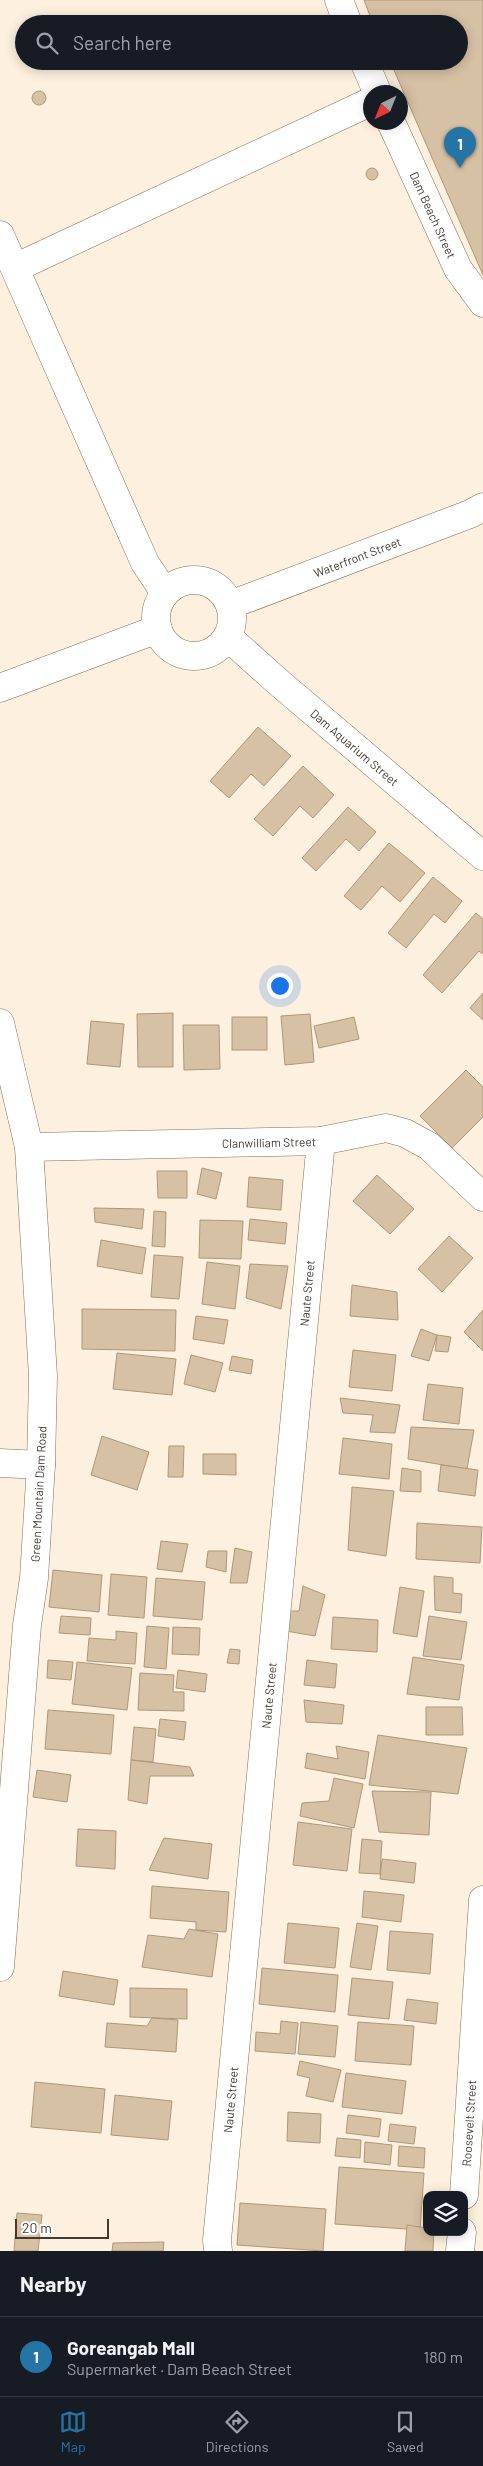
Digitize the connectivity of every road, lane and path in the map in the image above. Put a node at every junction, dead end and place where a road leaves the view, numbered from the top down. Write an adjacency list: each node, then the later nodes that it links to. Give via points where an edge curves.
1 (339, 0): 2 (street)
2 (345, 15)
3 (368, 70): 4 (street)
4 (374, 85)
5 (363, 105): 8 (street)
6 (394, 130): 9 (street, Dam Beach Street, via 458,269)
7 (0, 235): 8 (street)
8 (15, 268): 11 (street, via 145,563)
9 (483, 304)
10 (483, 507): 12 (street, Waterfront Street)
11 (165, 593): 12 (street, via 185,580 198,580 221,590); 13 (street, via 158,604)
12 (230, 605): 14 (street, via 232,624)
13 (158, 628): 14 (street, via 172,650 184,655 209,653); 15 (street)
14 (228, 637): 16 (street, Dam Aquarium Street)
15 (0, 688)
16 (483, 856)
17 (0, 1023): 19 (street, Green Mountain Dam Road)
18 (321, 1141): 19 (street, Clanwilliam Street); 20 (street, Clanwilliam Street, via 386,1128 405,1133 429,1146); 27 (street, Naute Street)
19 (29, 1147): 22 (street, Green Mountain Dam Road, via 43,1376)
20 (483, 1197)
21 (0, 1462): 22 (street)
22 (41, 1465): 24 (street, Green Mountain Dam Road)
23 (483, 1900): 25 (street, Roosevelt Street)
24 (0, 1967)
25 (464, 2191)
26 (462, 2236): 28 (street)
27 (218, 2251)
28 (460, 2251)

